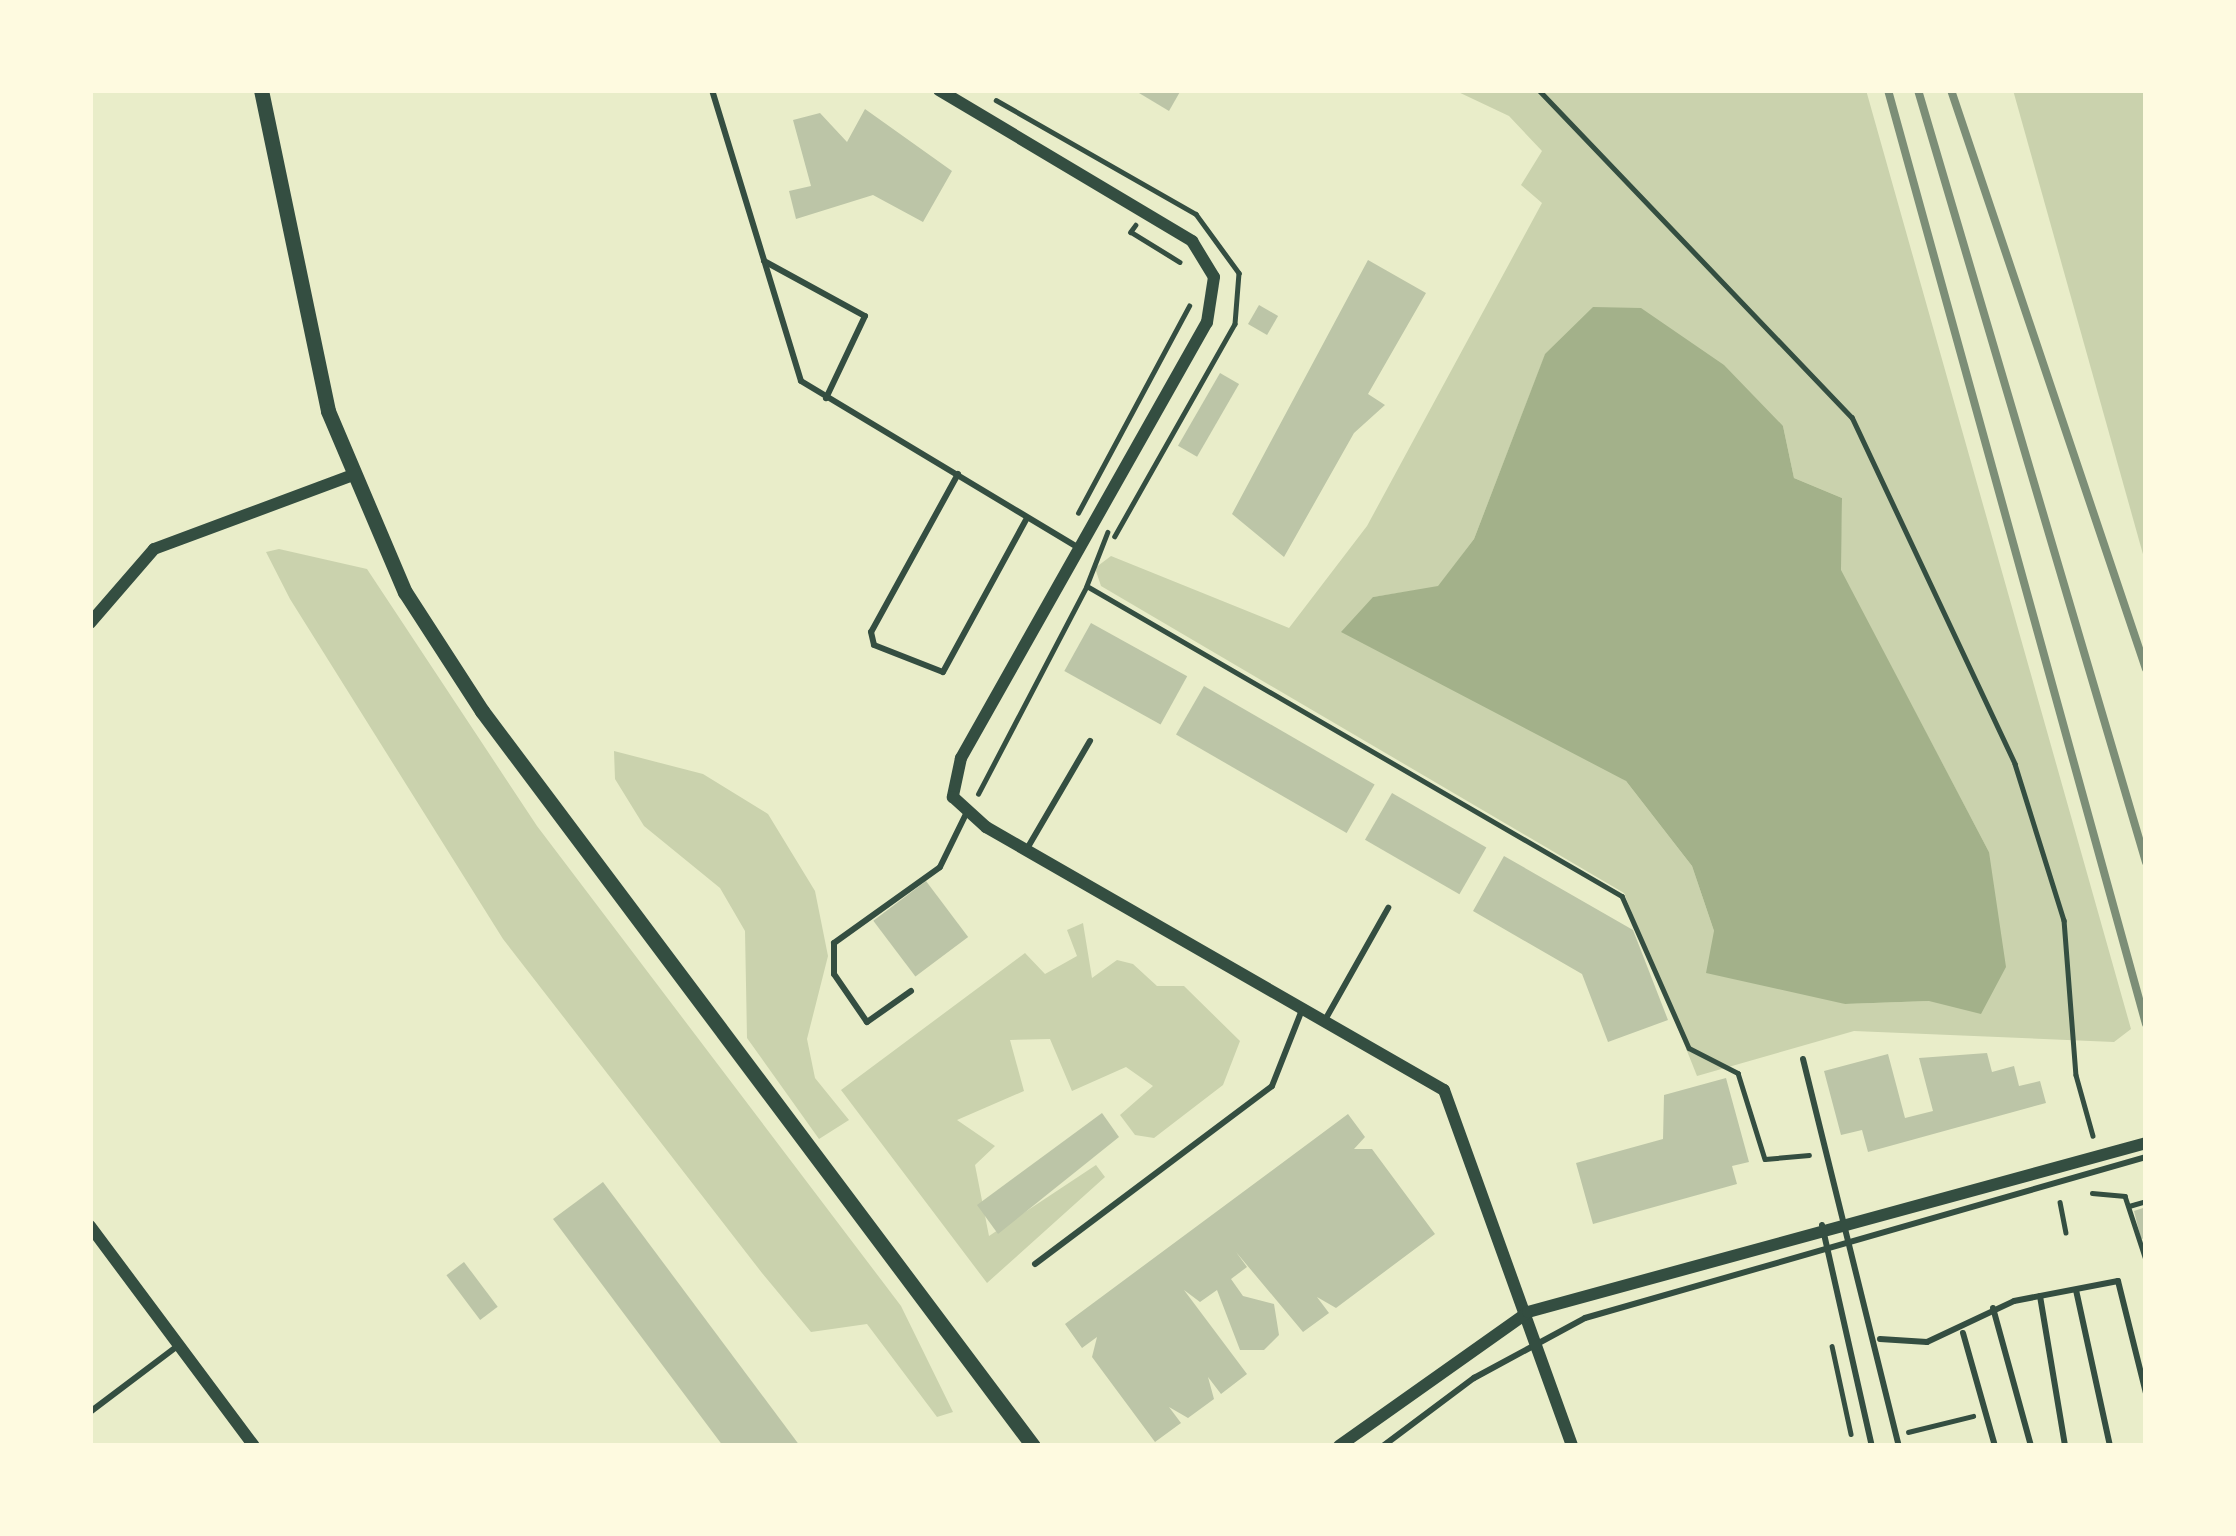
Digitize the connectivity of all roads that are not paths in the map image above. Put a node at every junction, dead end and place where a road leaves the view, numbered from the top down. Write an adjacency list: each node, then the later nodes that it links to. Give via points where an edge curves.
1 (261, 90): 7 (street, via 306,329)
2 (712, 90): 4 (lane)
3 (939, 90): 9 (street, via 1210,259 1207,322)
4 (764, 261): 5 (lane, via 802,381); 5 (lane, via 865,316)
5 (826, 398): 6 (lane)
6 (958, 474): 8 (lane); 8 (lane, via 871,632 874,645 943,672)
7 (350, 476): 10 (street, via 154,550); 38 (street, via 405,592 482,711)
8 (1028, 518): 9 (lane)
9 (1080, 548): 12 (street, via 961,758 953,797)
10 (90, 623)
11 (1090, 741): 13 (lane)
12 (966, 814): 13 (street); 15 (lane, via 940,867 834,943 834,974 867,1022)
13 (1027, 850): 16 (street)
14 (1388, 908): 17 (lane)
15 (911, 992)
16 (1304, 1007): 17 (street); 26 (lane, via 1272,1086)
17 (1325, 1020): 30 (street, via 1444,1090)
18 (1803, 1059): 21 (lane)
19 (2146, 1143): 21 (street)
20 (2146, 1157): 24 (lane)
21 (1847, 1220): 22 (street); 24 (lane)
22 (1822, 1225): 25 (lane); 30 (street)
23 (90, 1226): 34 (street)
24 (1849, 1243): 25 (lane); 32 (lane)
25 (1829, 1250): 33 (lane); 42 (lane)
26 (1035, 1264)
27 (2076, 1290): 28 (lane); 35 (lane, via 2118,1281); 47 (lane)
28 (2040, 1296): 29 (lane); 46 (lane)
29 (1993, 1308): 31 (lane); 45 (lane)
30 (1528, 1312): 33 (street); 39 (street)
31 (1963, 1333): 32 (lane); 44 (lane)
32 (1880, 1339): 43 (lane)
33 (1535, 1341): 40 (lane); 41 (street)
34 (178, 1345): 36 (lane); 37 (street)
35 (2146, 1393)
36 (90, 1412)
37 (254, 1446)
38 (1033, 1446)
39 (1339, 1446)
40 (1383, 1446)
41 (1572, 1446)
42 (1872, 1446)
43 (1900, 1446)
44 (1995, 1446)
45 (2031, 1446)
46 (2065, 1446)
47 (2110, 1446)

